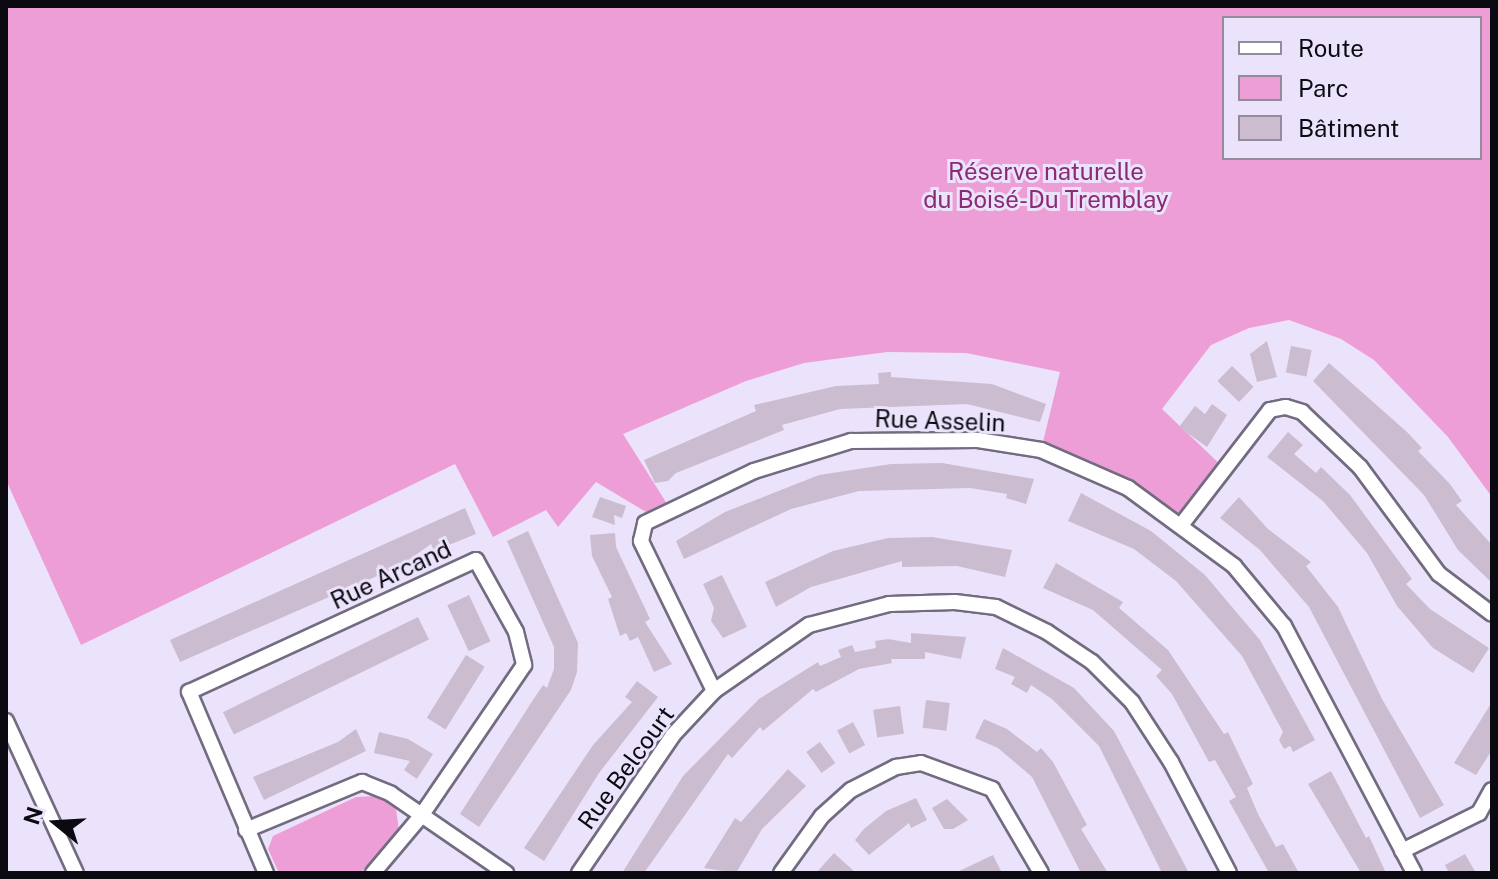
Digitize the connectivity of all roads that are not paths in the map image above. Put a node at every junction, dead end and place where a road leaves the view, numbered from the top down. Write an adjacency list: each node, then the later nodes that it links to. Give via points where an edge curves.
1 (1182, 524): 2 (street, via 1270,410 1286,407 1302,412 1360,467 1439,574); 3 (street, Rue Asselin, via 1128,488 1041,450 978,440 867,440 806,451 645,523 641,541); 8 (street, Rue Asselin, via 1234,566 1284,626)
2 (1492, 614)
3 (714, 691): 13 (street, Rue Belcourt, via 673,735); 16 (street, Rue Belcourt, via 809,625 889,604 996,607 1092,662 1132,702 1171,762)
4 (6, 721): 9 (street)
5 (1492, 790): 8 (street, via 1479,813)
6 (421, 816): 7 (street, via 362,782); 7 (street, Rue Arcand, via 524,665 516,632 476,560 189,692); 11 (street, Rue Arcand); 12 (street)
7 (246, 830): 10 (street, Rue Arcand)
8 (1402, 851): 17 (street, Rue Asselin)
9 (76, 873)
10 (266, 873)
11 (373, 873)
12 (506, 873)
13 (579, 873)
14 (781, 873): 15 (street, via 822,816 851,790 896,767 921,763 992,789)
15 (1041, 873)
16 (1229, 873)
17 (1414, 873)

